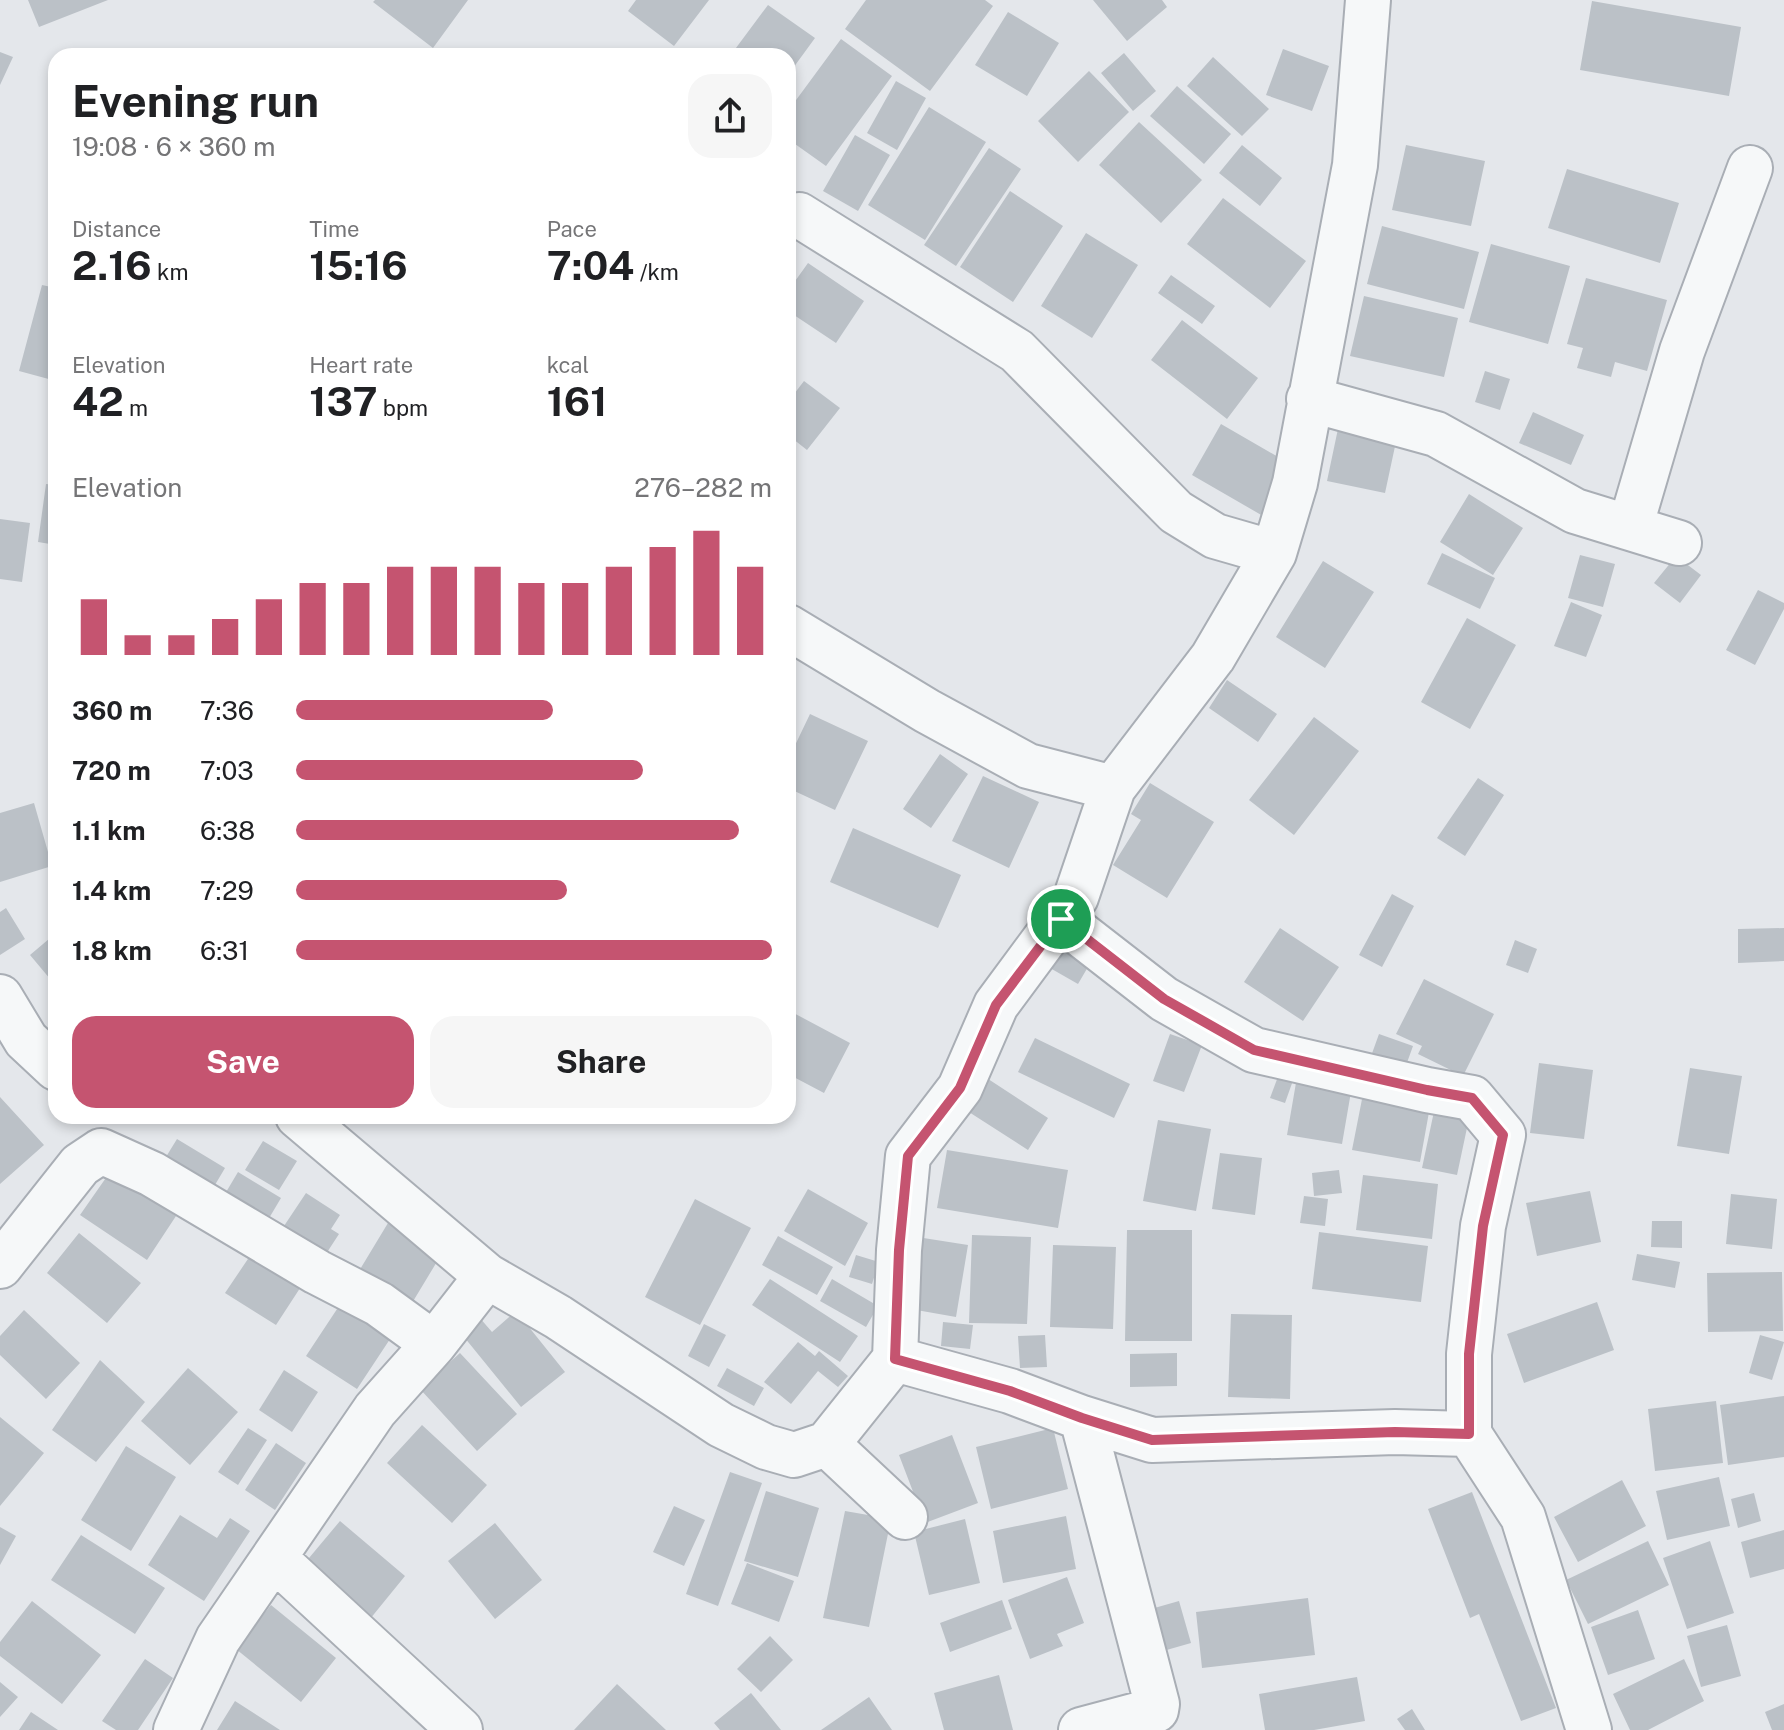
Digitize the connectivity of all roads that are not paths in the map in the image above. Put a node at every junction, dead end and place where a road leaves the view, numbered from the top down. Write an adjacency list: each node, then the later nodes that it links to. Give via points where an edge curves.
1 (1368, 0): 4 (street, via 1355,165)
2 (1750, 168): 5 (street, via 1682,351)
3 (799, 215): 7 (street, via 1017,351 1176,512 1215,536)
4 (1309, 399): 5 (street, via 1436,434 1575,511); 7 (street, via 1295,483)
5 (1630, 528): 6 (street)
6 (1679, 543)
7 (1274, 553): 9 (street, via 1213,657)
8 (796, 632): 9 (street, via 1028,766)
9 (1113, 788): 10 (street, via 1076,897)
10 (1061, 919): 18 (street, via 996,1005 960,1088 908,1156); 20 (street, via 1164,999 1254,1050 1472,1098 1503,1135 1483,1226 1469,1354)
11 (0, 997): 12 (street, via 26,1040)
12 (48, 1061)
13 (307, 1124): 16 (street)
14 (98, 1133): 15 (street, via 80,1165); 17 (street, via 152,1174 379,1304)
15 (0, 1266)
16 (487, 1276): 17 (street); 21 (street, via 721,1425 794,1455)
17 (434, 1344): 23 (street, via 375,1410)
18 (895, 1359): 19 (street, via 1010,1391); 21 (street)
19 (1082, 1418): 20 (street, via 1152,1440); 24 (street)
20 (1469, 1434): 28 (street, via 1523,1517)
21 (827, 1444): 22 (street)
22 (905, 1517)
23 (274, 1558): 25 (street, via 218,1639); 26 (street)
24 (1167, 1717): 27 (street, via 1156,1710)
25 (176, 1730)
26 (460, 1730)
27 (1081, 1730)
28 (1589, 1730)

